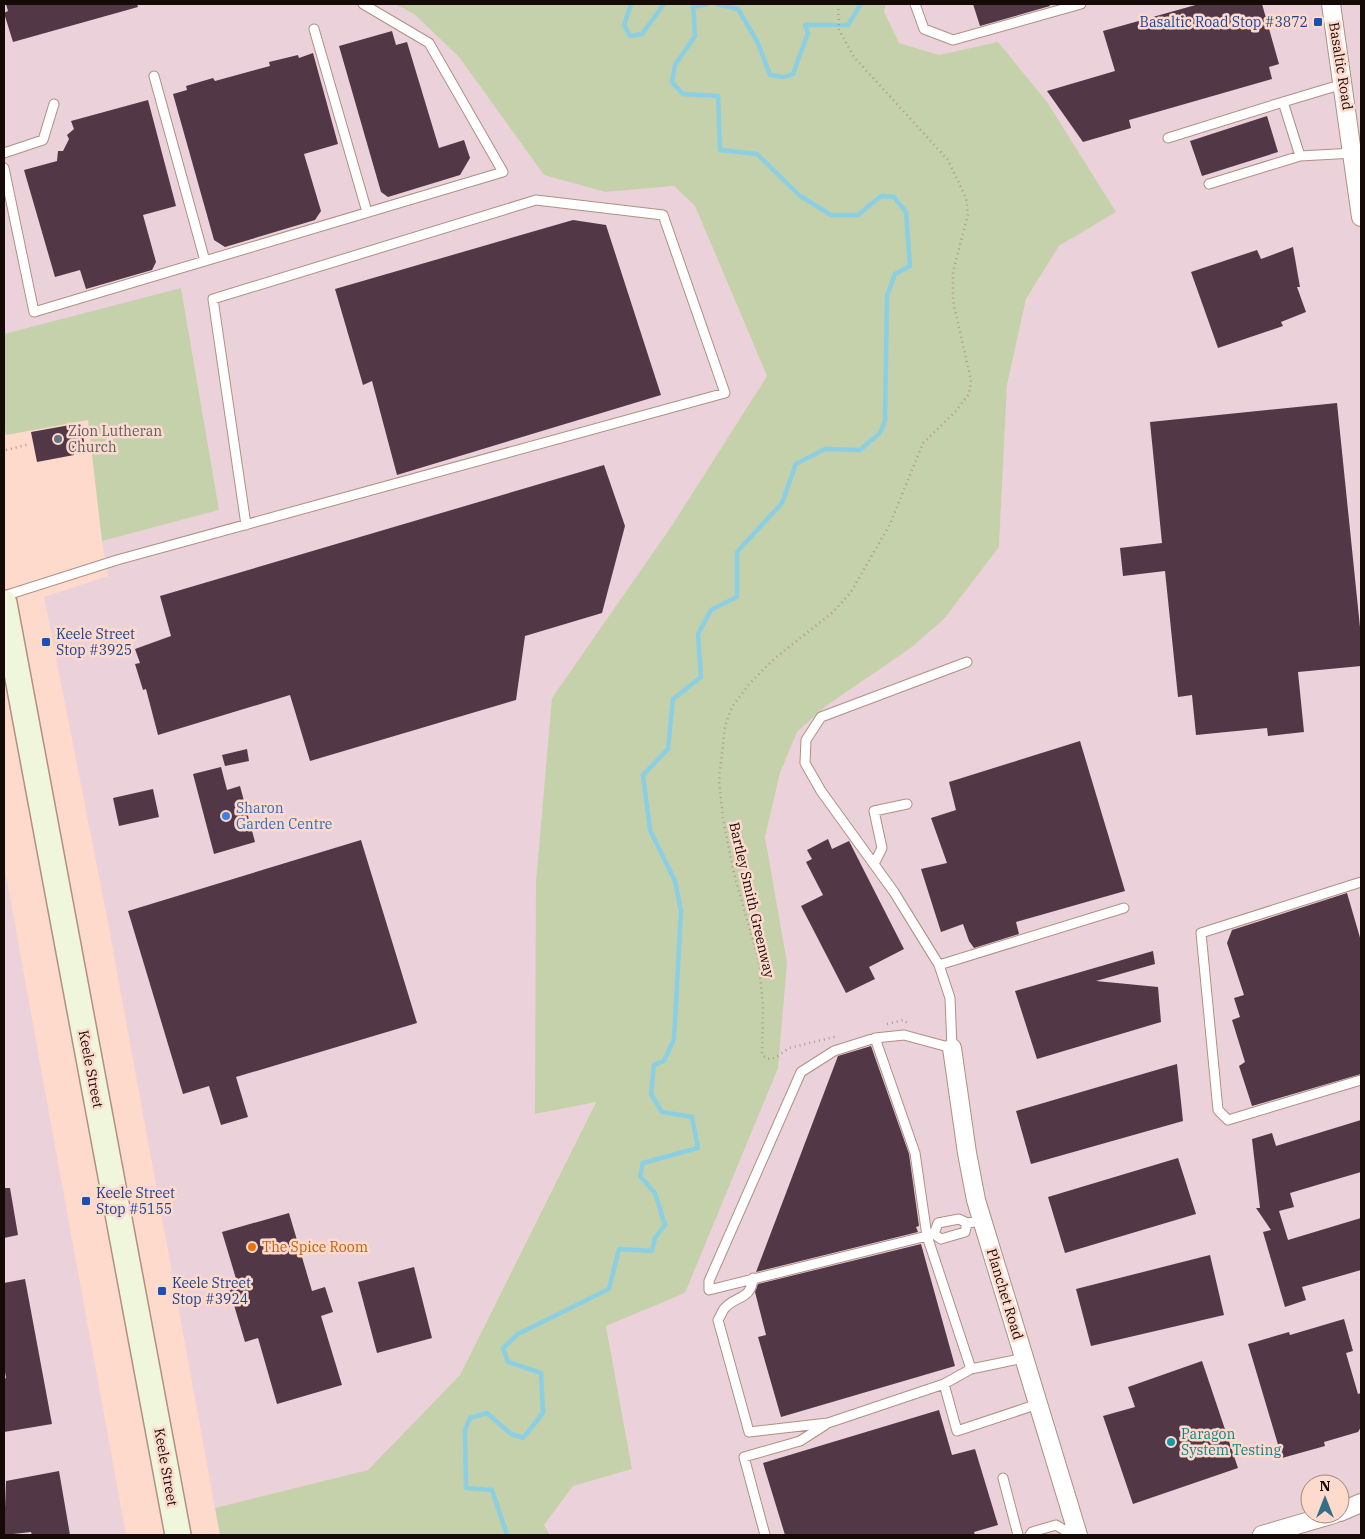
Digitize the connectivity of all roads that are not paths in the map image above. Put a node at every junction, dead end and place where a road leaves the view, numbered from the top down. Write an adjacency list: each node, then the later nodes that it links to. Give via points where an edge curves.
1 (363, 4): 17 (lane, via 429,42 502,172)
2 (915, 4): 3 (lane, via 924,29 953,40)
3 (1081, 4)
4 (1331, 4): 7 (street, Basaltic Road)
5 (314, 29): 17 (lane)
6 (154, 76): 19 (lane)
7 (1344, 84): 8 (lane); 12 (street, Basaltic Road)
8 (1284, 102): 10 (lane); 13 (lane)
9 (54, 104): 11 (lane, via 43,140)
10 (1168, 138)
11 (4, 152)
12 (1354, 153): 13 (lane); 15 (street, Basaltic Road)
13 (1300, 156): 16 (lane)
14 (4, 168): 19 (lane, via 34,312)
15 (1359, 178): 18 (street, Basaltic Road)
16 (1209, 184)
17 (367, 212): 19 (lane)
18 (1361, 217)
19 (205, 260)
20 (246, 525): 20 (lane, via 725,392 662,215 536,200 213,299); 21 (lane, via 117,560)
21 (4, 596)
22 (4, 603): 43 (main road, Keele Street)
23 (967, 662): 25 (lane, via 821,717 806,740 805,763)
24 (907, 804): 25 (lane, via 874,811 882,848)
25 (874, 864): 28 (lane)
26 (1361, 882): 31 (lane, via 1201,933 1218,1110 1228,1120)
27 (1124, 908): 28 (lane)
28 (939, 965): 30 (lane, via 950,998)
29 (875, 1038): 30 (lane, via 904,1035); 33 (lane, via 915,1153); 34 (lane, via 834,1051 801,1072 709,1281 709,1290)
30 (952, 1048): 32 (street, Planchet Road)
31 (1361, 1080)
32 (975, 1222): 33 (lane, via 965,1232 941,1239); 33 (lane, via 959,1219 938,1224); 35 (street, Planchet Road)
33 (930, 1235): 34 (lane); 36 (lane)
34 (753, 1278): 39 (lane, via 752,1288 725,1308 718,1320 749,1432)
35 (1024, 1358): 36 (lane); 38 (street, Planchet Road)
36 (971, 1369): 37 (lane)
37 (944, 1384): 38 (lane, via 957,1431); 39 (lane)
38 (1038, 1404): 42 (street, Planchet Road)
39 (828, 1422): 44 (lane, via 800,1441 744,1457)
40 (1004, 1478): 45 (lane)
41 (1300, 1524): 47 (street)
42 (1070, 1532): 46 (lane, via 1056,1525)
43 (178, 1535)
44 (765, 1535)
45 (1018, 1535)
46 (1030, 1535)
47 (1262, 1535)

